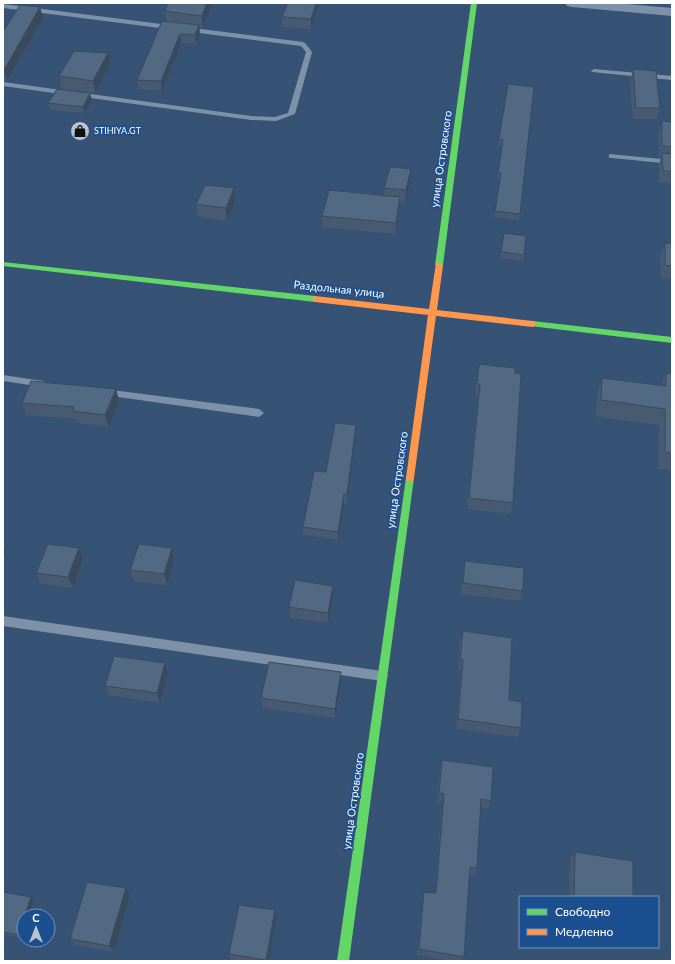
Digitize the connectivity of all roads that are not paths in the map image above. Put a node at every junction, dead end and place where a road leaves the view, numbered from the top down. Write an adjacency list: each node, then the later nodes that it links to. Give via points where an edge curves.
1 (474, 3): 11 (street, улица Островского)
2 (572, 3): 4 (street)
3 (3, 6): 7 (lane, via 303,44 309,52 291,114 276,119 251,118)
4 (669, 9)
5 (594, 71): 6 (lane)
6 (672, 78)
7 (3, 84)
8 (612, 156): 9 (lane)
9 (672, 162)
10 (3, 264): 11 (street, Раздольная улица)
11 (433, 311): 12 (street, Раздольная улица); 18 (street, улица Островского)
12 (672, 340)
13 (3, 378): 14 (lane)
14 (50, 385)
15 (96, 391): 16 (lane)
16 (259, 413)
17 (3, 621): 18 (lane)
18 (382, 676): 19 (street, улица Островского)
19 (343, 961)

